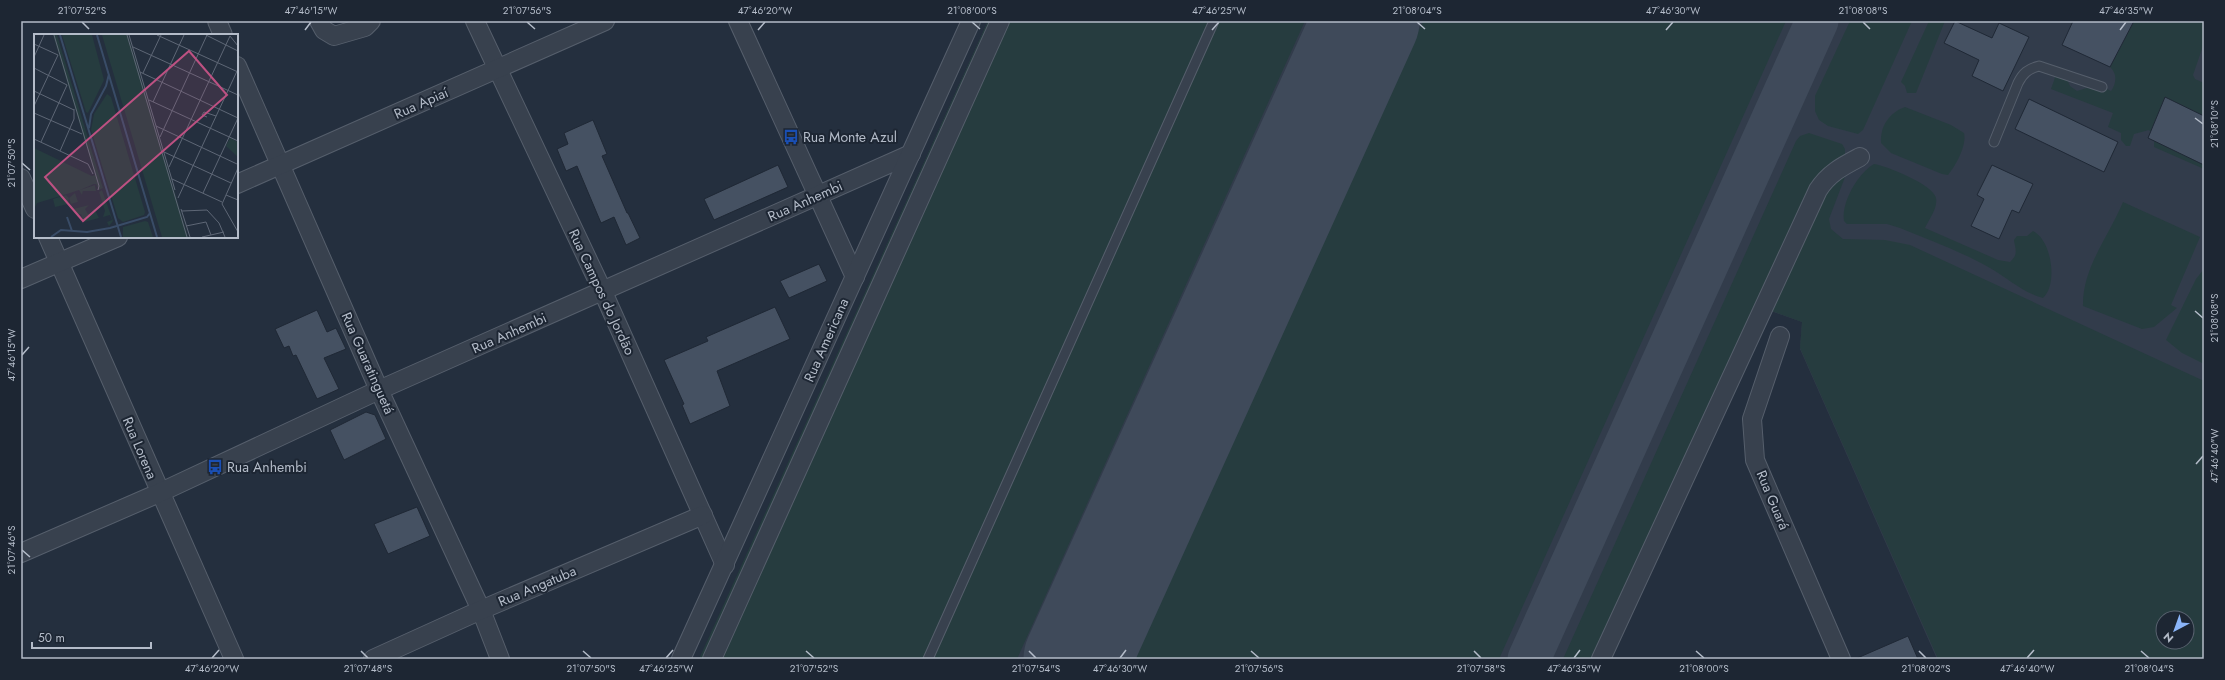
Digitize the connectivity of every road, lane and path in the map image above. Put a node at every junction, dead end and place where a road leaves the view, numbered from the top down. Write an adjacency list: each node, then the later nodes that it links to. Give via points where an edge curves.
1 (217, 21): 10 (street)
2 (320, 21): 3 (street, via 324,30 334,36 365,27)
3 (371, 21)
4 (475, 21): 12 (street, Rua Campos do Jordão)
5 (605, 21): 12 (street, Rua Apiaí)
6 (738, 21): 20 (street)
7 (971, 21): 15 (street, Rua Americana)
8 (1000, 21): 39 (street)
9 (1214, 21): 40 (lane)
10 (223, 34)
11 (238, 68): 17 (street, Rua Guaratinguetá)
12 (498, 69): 17 (street, Rua Apiaí); 27 (street, Rua Campos do Jordão)
13 (2102, 87): 14 (lane, via 2039,66 2029,69 2022,74)
14 (1994, 142)
15 (911, 154): 20 (street, Rua Anhembi); 25 (street, Rua Americana)
16 (1860, 157): 41 (street, via 1836,170 1825,179 1818,190)
17 (281, 165): 19 (street, Rua Apiaí); 29 (street, Rua Guaratinguetá)
18 (21, 178): 21 (street)
19 (238, 184)
20 (818, 195): 25 (street); 27 (street, Rua Anhembi)
21 (34, 207)
22 (48, 238): 24 (street, Rua Lorena)
23 (116, 238): 24 (street)
24 (59, 263): 26 (street); 30 (street, Rua Lorena)
25 (855, 277): 33 (street, Rua Americana)
26 (21, 280)
27 (603, 292): 29 (street, Rua Anhembi); 31 (street, Rua Campos do Jordão)
28 (1780, 336): 42 (street, Rua Guará, via 1752,419 1755,460)
29 (379, 390): 30 (street, Rua Anhembi); 34 (street, Rua Guaratinguetá)
30 (159, 492): 32 (street, Rua Anhembi); 35 (street, Rua Lorena)
31 (703, 515): 33 (street, Rua Campos do Jordão); 34 (street, Rua Angatuba)
32 (21, 553)
33 (724, 565): 38 (street, Rua Americana)
34 (481, 610): 36 (street, Rua Angatuba); 37 (street, Rua Guaratinguetá)
35 (234, 659)
36 (373, 659)
37 (500, 659)
38 (681, 659)
39 (712, 659)
40 (928, 659)
41 (1601, 659)
42 (1841, 659)

